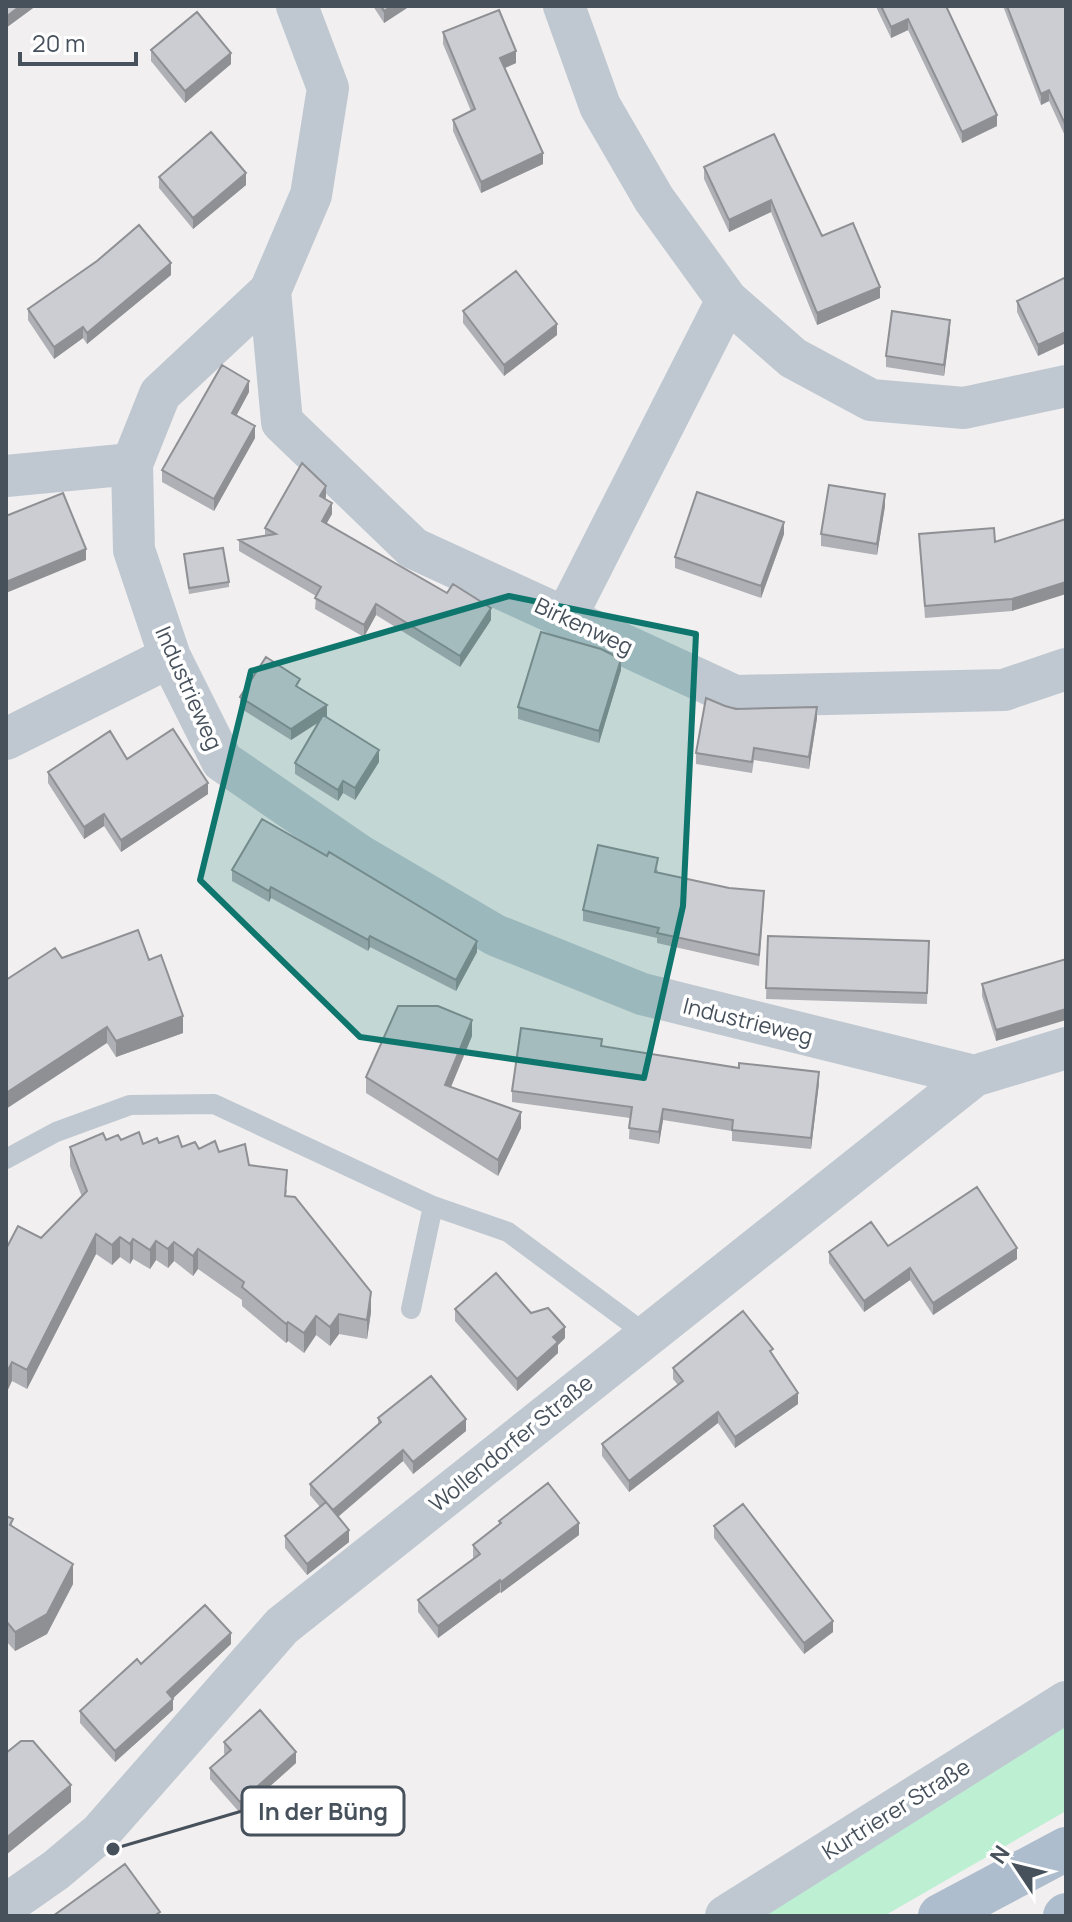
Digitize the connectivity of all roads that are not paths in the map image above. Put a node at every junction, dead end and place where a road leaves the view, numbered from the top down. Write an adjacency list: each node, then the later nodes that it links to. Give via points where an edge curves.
1 (297, 6): 3 (street, Industrieweg, via 328,88 311,195)
2 (564, 6): 4 (street, via 600,106 654,199)
3 (270, 291): 6 (street, Industrieweg, via 160,394); 8 (street, Birkenweg, via 282,422 413,548)
4 (727, 300): 5 (street, via 793,358 871,400 964,408); 8 (street)
5 (1066, 386)
6 (132, 464): 7 (street); 9 (street, Industrieweg, via 134,550)
7 (6, 476)
8 (566, 617): 10 (street, Birkenweg, via 735,696 1004,690)
9 (170, 657): 11 (street); 13 (street, Industrieweg, via 222,761 359,855 495,935 642,994)
10 (1066, 669)
11 (6, 739)
12 (1066, 1048): 13 (street, Wollendorfer Straße)
13 (974, 1076): 17 (street, Wollendorfer Straße)
14 (6, 1159): 15 (lane, via 56,1132 130,1105 214,1104)
15 (433, 1206): 16 (lane); 17 (lane, via 508,1232)
16 (411, 1309)
17 (647, 1335): 20 (street, Wollendorfer Straße, via 282,1626 100,1833)
18 (1066, 1702): 21 (street, Kurtrierer Straße)
19 (1066, 1849): 22 (main road)
20 (6, 1905)
21 (726, 1916)
22 (940, 1916)

